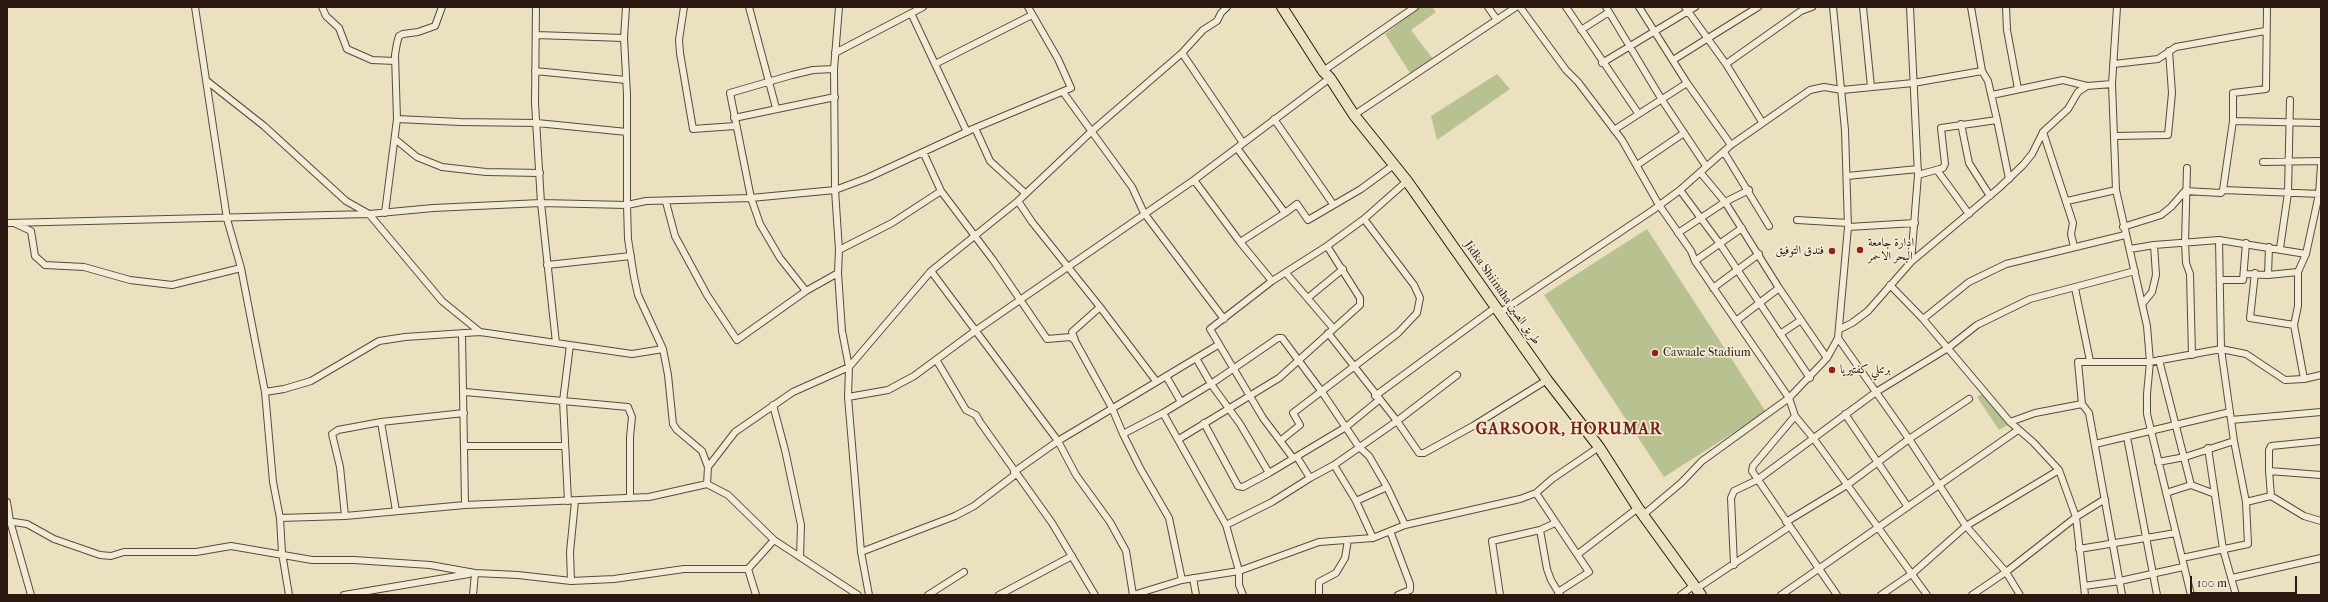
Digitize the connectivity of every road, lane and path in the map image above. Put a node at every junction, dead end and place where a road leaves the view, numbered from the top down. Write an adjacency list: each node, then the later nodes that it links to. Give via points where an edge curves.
1 (195, 7): 56 (street)
2 (322, 7): 46 (street, via 326,16 339,28 349,51 372,60)
3 (442, 7): 46 (street, via 435,26 399,36)
4 (536, 7): 38 (street)
5 (626, 7): 39 (street)
6 (684, 7): 83 (street, via 679,40 693,129)
7 (748, 7): 57 (street)
8 (839, 7): 43 (street)
9 (922, 7): 32 (street)
10 (1028, 7): 33 (street)
11 (1228, 7): 44 (street, via 1217,21 1203,30)
12 (1282, 7): 54 (main road, Jidka Shiinaha طريق الصين)
13 (1416, 7): 54 (street)
14 (1488, 7): 34 (street)
15 (1516, 7): 34 (street)
16 (1520, 7): 86 (street)
17 (1566, 7): 35 (street)
18 (1639, 7): 37 (street)
19 (1695, 7): 29 (street)
20 (1758, 7): 40 (street)
21 (1812, 7): 30 (street)
22 (1834, 7): 63 (street)
23 (1863, 7): 62 (street)
24 (1910, 7): 59 (street)
25 (1971, 7): 53 (street)
26 (2006, 7): 64 (street, via 2007,30)
27 (2116, 7): 50 (street)
28 (2267, 7): 36 (street)
29 (1687, 9): 37 (street); 40 (street)
30 (1800, 9): 49 (street)
31 (1607, 10): 35 (street); 41 (street)
32 (911, 13): 43 (street); 48 (street)
33 (1032, 15): 48 (street); 65 (street, via 1058,59 1071,88)
34 (1498, 20): 72 (street)
35 (1581, 30): 47 (street)
36 (2265, 31): 42 (street, via 2176,47); 77 (street, via 2266,89 2233,93)
37 (1654, 32): 41 (street); 45 (street)
38 (536, 35): 39 (street); 52 (street)
39 (624, 38): 55 (street)
40 (1706, 38): 45 (street); 49 (street)
41 (1629, 46): 47 (street); 68 (street)
42 (2169, 51): 50 (street, via 2158,59); 91 (street, via 2172,93 2168,135)
43 (835, 53): 51 (street)
44 (1182, 53): 85 (street); 93 (street)
45 (1673, 60): 58 (street)
46 (395, 61): 74 (street)
47 (1602, 62): 71 (street)
48 (935, 64): 88 (street)
49 (1726, 64): 78 (street)
50 (2114, 64): 60 (street)
51 (834, 69): 57 (street, via 813,70); 67 (street)
52 (535, 71): 55 (street); 79 (street)
53 (1982, 72): 59 (street); 66 (street)
54 (1327, 74): 72 (main road, Jidka Shiinaha طريق الصين); 75 (street)
55 (626, 80): 87 (street)
56 (207, 81): 137 (street, via 269,131 346,201); 141 (street)
57 (768, 81): 70 (street); 73 (street, via 731,91)
58 (1687, 83): 68 (street); 94 (street)
59 (1913, 83): 62 (street); 108 (street)
60 (2112, 84): 61 (street); 91 (street)
61 (2087, 86): 64 (street, via 2063,80); 89 (street, via 2078,92 2068,109)
62 (1871, 87): 63 (street)
63 (1842, 90): 78 (street, via 1816,87); 110 (street)
64 (2018, 90): 66 (street)
65 (1064, 92): 84 (street); 85 (street)
66 (1992, 95): 76 (street)
67 (835, 97): 70 (street); 114 (street)
68 (1662, 100): 71 (street); 90 (street)
69 (2290, 100): 80 (street)
70 (776, 108): 73 (street)
71 (1638, 113): 86 (street)
72 (1354, 115): 101 (main road, Jidka Shiinaha طريق الصين)
73 (734, 118): 83 (street)
74 (397, 119): 79 (street); 92 (street)
75 (1274, 119): 93 (street); 131 (street)
76 (1997, 120): 82 (street); 111 (street)
77 (2233, 121): 80 (street); 118 (street)
78 (1762, 122): 94 (street)
79 (537, 123): 87 (street); 109 (street)
80 (2289, 123): 81 (street); 100 (street)
81 (2321, 123)
82 (1961, 124): 106 (street, via 1942,128 1945,164); 124 (street, via 1969,163)
83 (735, 126): 125 (street)
84 (975, 128): 88 (street); 121 (street, via 990,162)
85 (1093, 130): 121 (street); 135 (street, via 1132,187)
86 (1614, 130): 102 (street)
87 (627, 132): 133 (street)
88 (967, 132): 97 (street)
89 (2043, 132): 111 (street, via 2032,154); 129 (street)
90 (1684, 133): 102 (street); 103 (street)
91 (2115, 136): 117 (street)
92 (395, 139): 109 (street, via 417,157 442,167 486,172); 134 (street)
93 (1243, 143): 95 (street)
94 (1731, 145): 96 (street)
95 (1237, 148): 112 (street); 136 (street)
96 (1724, 152): 103 (street); 116 (street)
97 (924, 154): 114 (street); 119 (street)
98 (2321, 161): 100 (street)
99 (2263, 162): 100 (street)
100 (2289, 162): 122 (street)
101 (1395, 164): 113 (main road, Jidka Shiinaha طريق الصين); 131 (street, via 1361,189)
102 (1637, 165): 132 (street)
103 (1706, 166): 107 (street)
104 (2321, 166): 123 (street)
105 (2187, 168): 120 (street)
106 (1938, 170): 108 (street); 138 (street)
107 (1700, 172): 115 (street); 128 (street)
108 (1918, 172): 110 (street); 144 (street)
109 (540, 173): 130 (street)
110 (1847, 176): 145 (street)
111 (2009, 179): 124 (street)
112 (1194, 180): 135 (street); 153 (street)
113 (1407, 181): 139 (street); 194 (main road, Jidka Shiinaha طريق الصين)
114 (835, 190): 125 (street); 162 (street)
115 (1680, 190): 132 (street); 140 (street)
116 (1749, 190): 128 (street); 146 (street)
117 (2116, 190): 129 (street); 147 (street)
118 (2223, 190): 120 (street, via 2222,193); 122 (street)
119 (941, 191): 150 (street); 162 (street, via 892,223)
120 (2185, 192): 147 (street, via 2161,215); 154 (street)
121 (1025, 193): 126 (street)
122 (2288, 193): 123 (street); 161 (street)
123 (2320, 194): 165 (street)
124 (1990, 196): 138 (street)
125 (751, 198): 127 (street); 188 (street, via 770,243)
126 (1018, 201): 150 (street); 171 (street)
127 (666, 202): 133 (street, via 646,201); 188 (street, via 675,236 707,295 735,339 740,340)
128 (1725, 202): 140 (street); 148 (street)
129 (2067, 202): 159 (street, via 2073,223 2071,234)
130 (541, 203): 133 (street); 134 (street); 169 (street)
131 (1333, 204): 136 (street, via 1310,220 1297,204)
132 (1659, 205): 149 (street); 194 (street)
133 (627, 206): 166 (street)
134 (385, 213): 137 (street)
135 (1144, 213): 171 (street); 195 (street)
136 (1285, 213): 153 (street)
137 (369, 214): 141 (street); 203 (street, via 442,301)
138 (1969, 214): 168 (street)
139 (1364, 218): 158 (street); 224 (street, via 1414,285 1419,302 1417,313 1412,320)
140 (1700, 218): 149 (street); 156 (street)
141 (227, 219): 143 (street); 170 (street)
142 (1797, 220): 145 (street)
143 (10, 223): 170 (street, via 31,231 35,256 45,265 84,267 130,280 172,285)
144 (1915, 223): 145 (street); 168 (street)
145 (1848, 225): 201 (street)
146 (1769, 226)
147 (2123, 227): 151 (street)
148 (1742, 228): 156 (street); 164 (street)
149 (1678, 233): 167 (street)
150 (975, 235): 173 (street); 190 (street)
151 (2125, 235): 159 (street); 163 (street)
152 (2219, 240): 154 (street); 155 (street); 182 (street)
153 (1240, 242): 183 (street)
154 (2185, 243): 157 (street); 215 (street, via 2186,263 2190,274)
155 (2246, 243): 160 (street); 179 (street)
156 (1720, 244): 167 (street); 174 (street)
157 (2154, 245): 163 (street); 191 (street, via 2156,275 2152,292)
158 (1327, 246): 172 (street); 176 (street)
159 (2074, 247): 196 (street, via 1984,272)
160 (2269, 247): 161 (street); 181 (street)
161 (2280, 248): 165 (street)
162 (839, 250): 178 (street)
163 (2130, 250): 175 (street)
164 (1759, 254): 174 (street); 186 (street)
165 (2306, 254): 177 (street)
166 (631, 256): 169 (street); 214 (street, via 638,295)
167 (1695, 261): 185 (street)
168 (1911, 262): 184 (street)
169 (547, 264): 209 (street)
170 (241, 268): 234 (street)
171 (1067, 268): 190 (street); 193 (street)
172 (1343, 269): 189 (street); 200 (street, via 1361,302)
173 (931, 270): 202 (street); 223 (street)
174 (1737, 271): 185 (street); 192 (street)
175 (2135, 271): 187 (street); 191 (street)
176 (1286, 272): 183 (street); 189 (street)
177 (2298, 272): 181 (street); 199 (street, via 2298,306)
178 (838, 274): 188 (street); 223 (street, via 842,331)
179 (2244, 274): 180 (street); 182 (street, via 2244,280)
180 (2255, 274): 181 (street); 199 (street, via 2250,318)
181 (2268, 275)
182 (2220, 280): 213 (street)
183 (1272, 281): 195 (street)
184 (1890, 284): 196 (street); 201 (street, via 1881,299 1868,311)
185 (1713, 288): 198 (street)
186 (1779, 288): 192 (street); 197 (street)
187 (2075, 288): 212 (street, via 2030,299 1977,325); 221 (street)
188 (806, 291)
189 (1309, 297): 200 (street)
190 (1019, 300): 202 (street); 208 (street, via 1047,339 1071,337)
191 (2143, 303): 222 (street)
192 (1760, 304): 198 (street); 206 (street)
193 (1100, 307): 208 (street, via 1072,332); 232 (street)
194 (1498, 309): 231 (main road, Jidka Shiinaha طريق الصين); 240 (street)
195 (1224, 319): 211 (street, via 1210,330)
196 (1923, 319): 212 (street)
197 (1801, 320): 206 (street); 217 (street)
198 (1736, 321): 241 (street)
199 (2294, 325): 230 (street)
200 (1333, 328): 204 (street)
201 (1840, 329): 207 (street)
202 (975, 331): 218 (street); 269 (street)
203 (480, 332): 205 (street); 209 (street)
204 (1328, 333): 219 (street); 224 (street)
205 (462, 334): 234 (street, via 379,341 311,381); 235 (street)
206 (1780, 334): 229 (street)
207 (1838, 338): 217 (street); 237 (street)
208 (1075, 341): 247 (street)
209 (556, 343): 210 (street)
210 (570, 345): 214 (street, via 632,354); 243 (street)
211 (1218, 345): 216 (street); 225 (street)
212 (1948, 348): 237 (street); 258 (street)
213 (2221, 349): 215 (street); 230 (street, via 2246,354 2285,380); 249 (street)
214 (663, 350): 284 (street, via 673,424 702,451)
215 (2192, 355): 220 (street)
216 (1196, 358): 228 (street); 233 (street)
217 (1827, 358): 229 (street)
218 (937, 360): 239 (street, via 888,390); 287 (street, via 966,410 976,415)
219 (1299, 360): 225 (street, via 1281,337); 236 (street); 238 (street, via 1279,378)
220 (2159, 360): 222 (street); 260 (street)
221 (2090, 361): 222 (street); 245 (street, via 2080,360 2077,364)
222 (2150, 362): 263 (street, via 2146,404)
223 (849, 367): 239 (street); 246 (street, via 817,380)
224 (1353, 367): 236 (street); 240 (street)
225 (1235, 368): 233 (street); 238 (street)
226 (1457, 374): 256 (street)
227 (2321, 375): 230 (street)
228 (1166, 376): 232 (street); 244 (street)
229 (1810, 378): 241 (street)
230 (2304, 379)
231 (1547, 380): 256 (street, via 1424,453 1418,452); 277 (main road, Jidka Shiinaha طريق الصين)
232 (1156, 381): 247 (street)
233 (1211, 384): 244 (street); 248 (street)
234 (265, 392): 313 (street, via 273,482)
235 (464, 392): 243 (street); 251 (street)
236 (1322, 392): 261 (street); 270 (street, via 1293,413 1300,425)
237 (1876, 392): 253 (street); 268 (street)
238 (1249, 396): 248 (street); 270 (street)
239 (848, 397): 333 (street)
240 (1377, 398): 256 (street); 261 (street)
241 (1789, 398): 254 (street); 311 (street, via 1702,461 1681,483)
242 (1969, 399): 268 (street)
243 (563, 401): 275 (street); 301 (street, via 623,406 631,410)
244 (1182, 402): 252 (street)
245 (2082, 404): 258 (street, via 2035,413); 273 (street, via 2089,413)
246 (773, 405): 284 (street, via 731,435); 337 (street, via 801,525)
247 (1112, 408): 264 (street); 269 (street)
248 (1229, 408): 259 (street); 288 (street)
249 (2230, 412): 255 (street); 260 (street)
250 (2321, 412): 255 (street)
251 (464, 413): 257 (street); 274 (street)
252 (1163, 413): 264 (street); 266 (street)
253 (1846, 414): 267 (street); 282 (street)
254 (1795, 416): 267 (street); 291 (street, via 1753,466 1752,472)
255 (2231, 420): 271 (street)
256 (1397, 421): 276 (street)
257 (381, 422): 310 (street); 312 (street, via 338,430 332,434 340,467)
258 (2010, 422): 262 (street)
259 (1204, 423): 266 (street); 288 (street, via 1238,486 1243,487)
260 (2177, 424): 263 (street); 280 (street)
261 (1346, 427): 276 (street); 279 (street)
262 (2018, 430): 285 (street, via 2033,442); 293 (street)
263 (2151, 431): 265 (street); 281 (street)
264 (1123, 434): 352 (street, via 1169,518)
265 (2127, 437): 273 (street); 327 (street)
266 (1179, 439): 318 (street)
267 (1814, 439): 291 (street); 294 (street)
268 (1909, 439): 282 (street); 293 (street)
269 (1058, 441): 287 (street); 352 (street, via 1076,475 1110,522 1126,551 1134,595)
270 (1280, 441): 279 (street)
271 (2234, 441): 278 (street); 307 (street)
272 (2321, 441): 286 (street, via 2271,446)
273 (2096, 444): 302 (street)
274 (466, 446): 275 (street); 308 (street)
275 (565, 446): 303 (street)
276 (1359, 447): 283 (street); 296 (street, via 1369,456)
277 (1599, 447): 297 (street); 311 (main road, Jidka Shiinaha طريق الصين)
278 (2208, 448): 280 (street); 299 (street)
279 (1295, 457): 288 (street); 290 (street)
280 (2185, 457): 281 (street); 295 (street)
281 (2158, 462): 298 (street)
282 (1879, 463): 294 (street); 309 (street)
283 (1334, 465): 290 (street); 305 (street)
284 (708, 467): 292 (street)
285 (2058, 470): 314 (street); 321 (street)
286 (2269, 472): 289 (street); 300 (street)
287 (1015, 473): 333 (street, via 978,500 974,506 955,516); 336 (street, via 1052,523)
288 (1269, 473)
289 (2321, 475)
290 (1310, 478): 318 (street, via 1272,502)
291 (1757, 480): 320 (street); 340 (street, via 1734,491 1731,498)
292 (707, 484): 301 (street, via 649,497); 328 (street, via 728,495)
293 (1939, 484): 309 (street); 321 (street)
294 (1847, 485): 320 (street); 322 (street)
295 (2191, 485): 298 (street); 299 (street)
296 (1387, 488): 305 (street); 319 (street)
297 (1536, 493): 317 (street); 319 (street, via 1520,499)
298 (2166, 493): 325 (street)
299 (2215, 494): 332 (street)
300 (2271, 496): 307 (street); 316 (street, via 2304,516)
301 (630, 498): 304 (street)
302 (2105, 499): 314 (street); 330 (street)
303 (568, 501): 304 (street); 308 (street)
304 (575, 501): 353 (street, via 570,552)
305 (1356, 501): 326 (street)
306 (7, 502): 315 (street)
307 (2246, 502): 332 (street, via 2248,544)
308 (465, 505): 310 (street)
309 (1908, 507): 322 (street)
310 (396, 511): 312 (street)
311 (1641, 512): 335 (street); 356 (main road, Jidka Shiinaha طريق الصين)
312 (345, 516): 313 (street)
313 (280, 518): 334 (street)
314 (2076, 518): 331 (street); 346 (street)
315 (9, 521): 334 (street, via 27,524 54,539 100,555 111,556 124,552 196,552 230,546); 358 (street)
316 (2321, 521)
317 (1555, 523): 323 (street); 335 (street)
318 (1226, 525): 344 (street)
319 (1405, 525): 324 (street)
320 (1787, 525): 340 (street); 343 (street)
321 (1966, 526): 346 (street); 348 (street)
322 (1877, 529): 343 (street); 348 (street)
323 (1540, 530): 357 (street, via 1547,569); 372 (street, via 1492,541)
324 (1390, 531): 326 (street); 371 (street, via 1410,584 1410,590)
325 (2176, 533): 327 (street); 338 (street)
326 (1373, 538): 329 (street)
327 (2147, 538): 330 (street); 349 (street)
328 (774, 540): 337 (street); 342 (street)
329 (1348, 540): 344 (street, via 1319,542 1301,547); 370 (street, via 1345,558 1336,573 1319,582)
330 (2113, 544): 331 (street); 354 (street)
331 (2079, 549): 355 (street)
332 (2223, 549): 338 (street); 351 (street)
333 (861, 552): 364 (street)
334 (282, 553): 347 (street, via 312,560 430,565); 359 (street)
335 (1578, 554): 357 (street, via 1589,573)
336 (1072, 556): 366 (street); 367 (street)
337 (800, 557): 363 (street)
338 (2182, 558): 341 (street)
339 (2321, 558): 351 (street)
340 (1734, 565): 356 (street)
341 (2183, 566): 349 (street); 383 (street)
342 (748, 569): 353 (street, via 684,569 614,579); 362 (street)
343 (1820, 570): 374 (street); 375 (street)
344 (1239, 571): 350 (street); 369 (street, via 1239,585)
345 (964, 572): 365 (street)
346 (2006, 572): 378 (street); 379 (street)
347 (475, 573): 353 (street); 360 (street); 361 (street)
348 (1913, 573): 376 (street); 377 (street)
349 (2153, 575): 354 (street); 382 (street)
350 (1193, 578): 352 (street); 368 (street)
351 (2232, 578): 384 (street)
352 (1182, 580)
353 (571, 581)
354 (2120, 581): 355 (street); 381 (street)
355 (2084, 586): 380 (street)
356 (1697, 590): 373 (street)
357 (1559, 593)
358 (31, 595)
359 (289, 595)
360 (344, 595)
361 (473, 595)
362 (756, 595)
363 (858, 595)
364 (869, 595)
365 (928, 595)
366 (999, 595)
367 (1095, 595)
368 (1196, 595)
369 (1243, 595)
370 (1319, 595)
371 (1398, 595)
372 (1500, 595)
373 (1681, 595)
374 (1781, 595)
375 (1837, 595)
376 (1881, 595)
377 (1927, 595)
378 (1972, 595)
379 (2020, 595)
380 (2085, 595)
381 (2122, 595)
382 (2156, 595)
383 (2191, 595)
384 (2236, 595)

